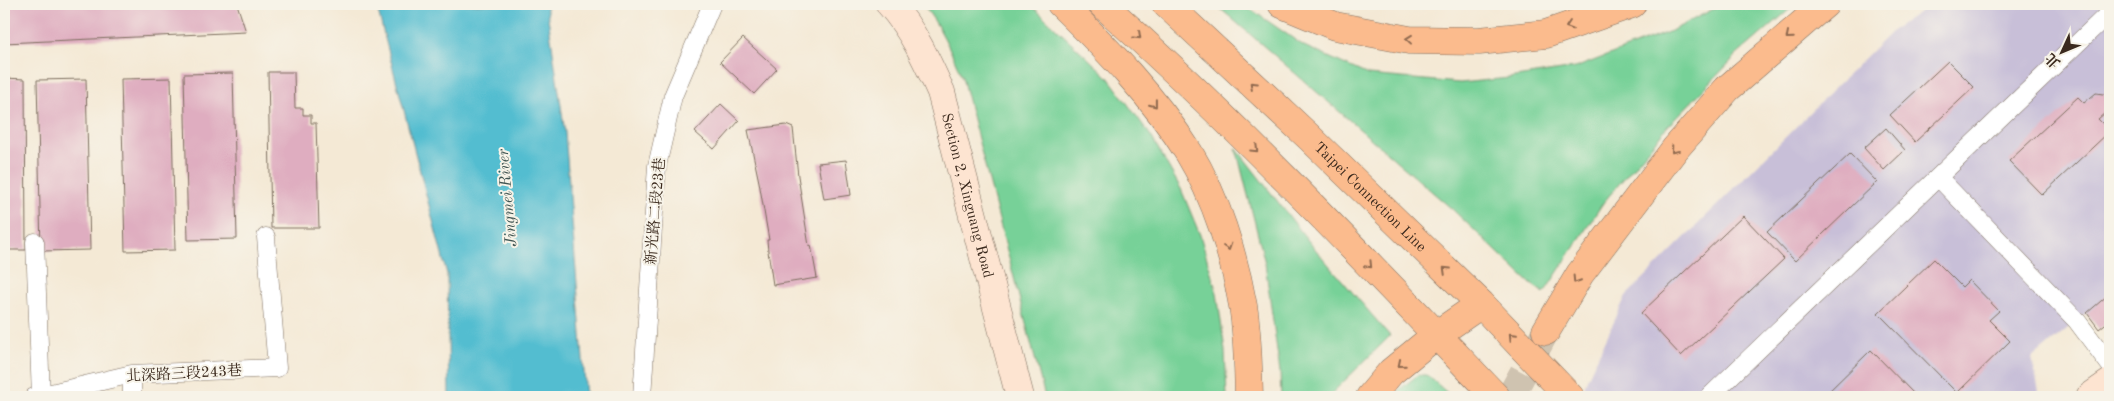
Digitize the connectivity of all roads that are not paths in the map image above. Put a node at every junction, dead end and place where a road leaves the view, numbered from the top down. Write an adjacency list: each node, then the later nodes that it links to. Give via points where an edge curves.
1 (712, 4): 21 (lane, 新光路二段23巷, via 673,96 657,166)
2 (890, 4): 22 (street, Section 2, Xinguang Road, via 903,18 924,53 941,92)
3 (1061, 4): 23 (highway, one-way to 23, via 1116,58 1154,104 1189,155 1201,179 1216,211 1235,270 1243,308)
4 (1102, 4): 15 (highway, one-way to 15, via 1263,156)
5 (1166, 4): 13 (highway, Taipei Connection Line, one-way to 5)
6 (1282, 4): 7 (highway, one-way to 6, via 1546,34 1479,41 1409,40 1335,26)
7 (1632, 4)
8 (1826, 4): 14 (highway, one-way to 14, via 1727,90 1674,149 1580,274)
9 (2110, 12): 10 (lane)
10 (1938, 177): 16 (lane, via 2077,321); 27 (lane)
11 (266, 237): 17 (lane, 北深路三段243巷, via 277,368)
12 (35, 242): 19 (lane)
13 (1481, 304): 15 (highway); 26 (highway, Taipei Connection Line, one-way to 13)
14 (1546, 331)
15 (1436, 335): 24 (highway, one-way to 24, via 1391,372); 25 (highway)
16 (2110, 365)
17 (132, 374): 19 (lane, 北深路三段243巷); 20 (lane)
18 (2110, 383): 28 (street)
19 (37, 397)
20 (132, 397)
21 (642, 397)
22 (1020, 397)
23 (1249, 397)
24 (1370, 397)
25 (1496, 397)
26 (1570, 397)
27 (1709, 397)
28 (2090, 397)

